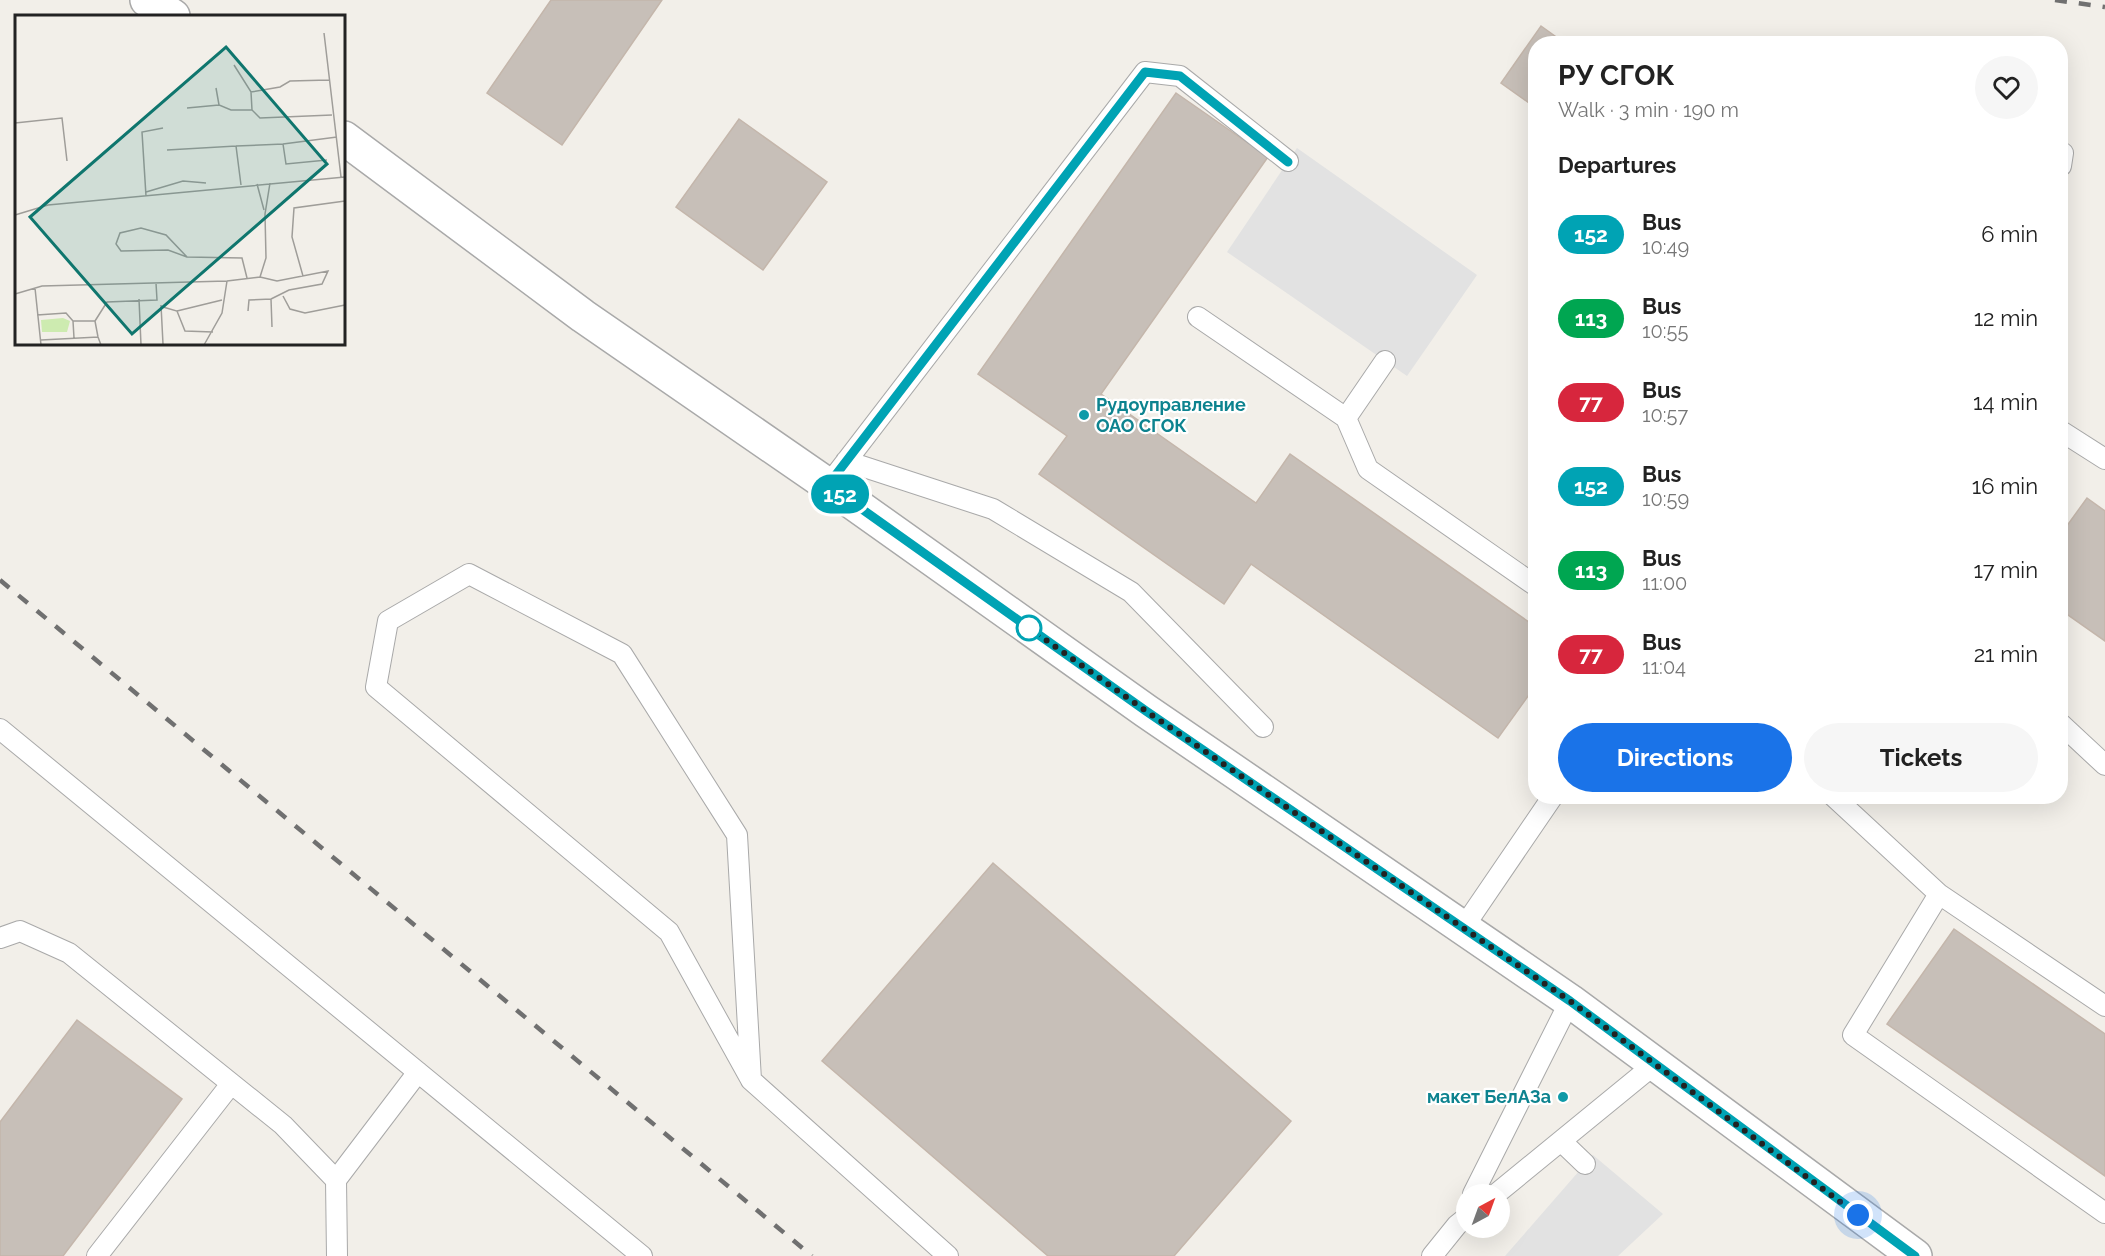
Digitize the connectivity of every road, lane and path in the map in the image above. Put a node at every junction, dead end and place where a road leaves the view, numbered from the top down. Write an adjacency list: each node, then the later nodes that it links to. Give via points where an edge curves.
1 (147, 0): 2 (street)
2 (171, 15)
3 (345, 139): 10 (street, via 583,316)
4 (1288, 162): 10 (lane, via 1180,76 1145,72)
5 (1198, 317): 7 (lane)
6 (1385, 361): 7 (lane)
7 (1346, 418): 11 (lane, via 1368,469)
8 (2068, 435): 9 (lane)
9 (2105, 459)
10 (837, 473): 12 (lane, via 993,509 1131,592); 19 (street, via 1146,711)
11 (1528, 580)
12 (1263, 727)
13 (0, 729): 24 (lane)
14 (2068, 731): 15 (lane)
15 (2105, 765)
16 (1547, 804): 19 (lane)
17 (1842, 804): 18 (lane)
18 (1939, 894): 22 (lane); 32 (lane, via 1853,1035)
19 (1463, 928): 21 (street)
20 (0, 938): 26 (lane, via 20,931 69,953)
21 (1570, 1001): 23 (street); 30 (lane)
22 (2105, 1006)
23 (1655, 1064): 27 (lane); 39 (street)
24 (418, 1072): 29 (lane); 36 (lane)
25 (751, 1080): 25 (lane, via 737,835 622,654 469,574 388,621 376,687 669,933); 37 (lane)
26 (231, 1084): 29 (lane, via 283,1125); 34 (lane)
27 (1561, 1141): 28 (lane); 31 (lane)
28 (1585, 1164)
29 (336, 1180): 35 (lane)
30 (1478, 1184)
31 (1508, 1184)
32 (2105, 1213)
33 (1456, 1228): 38 (lane)
34 (96, 1256)
35 (337, 1256)
36 (642, 1256)
37 (948, 1256)
38 (1432, 1256)
39 (1915, 1256)

